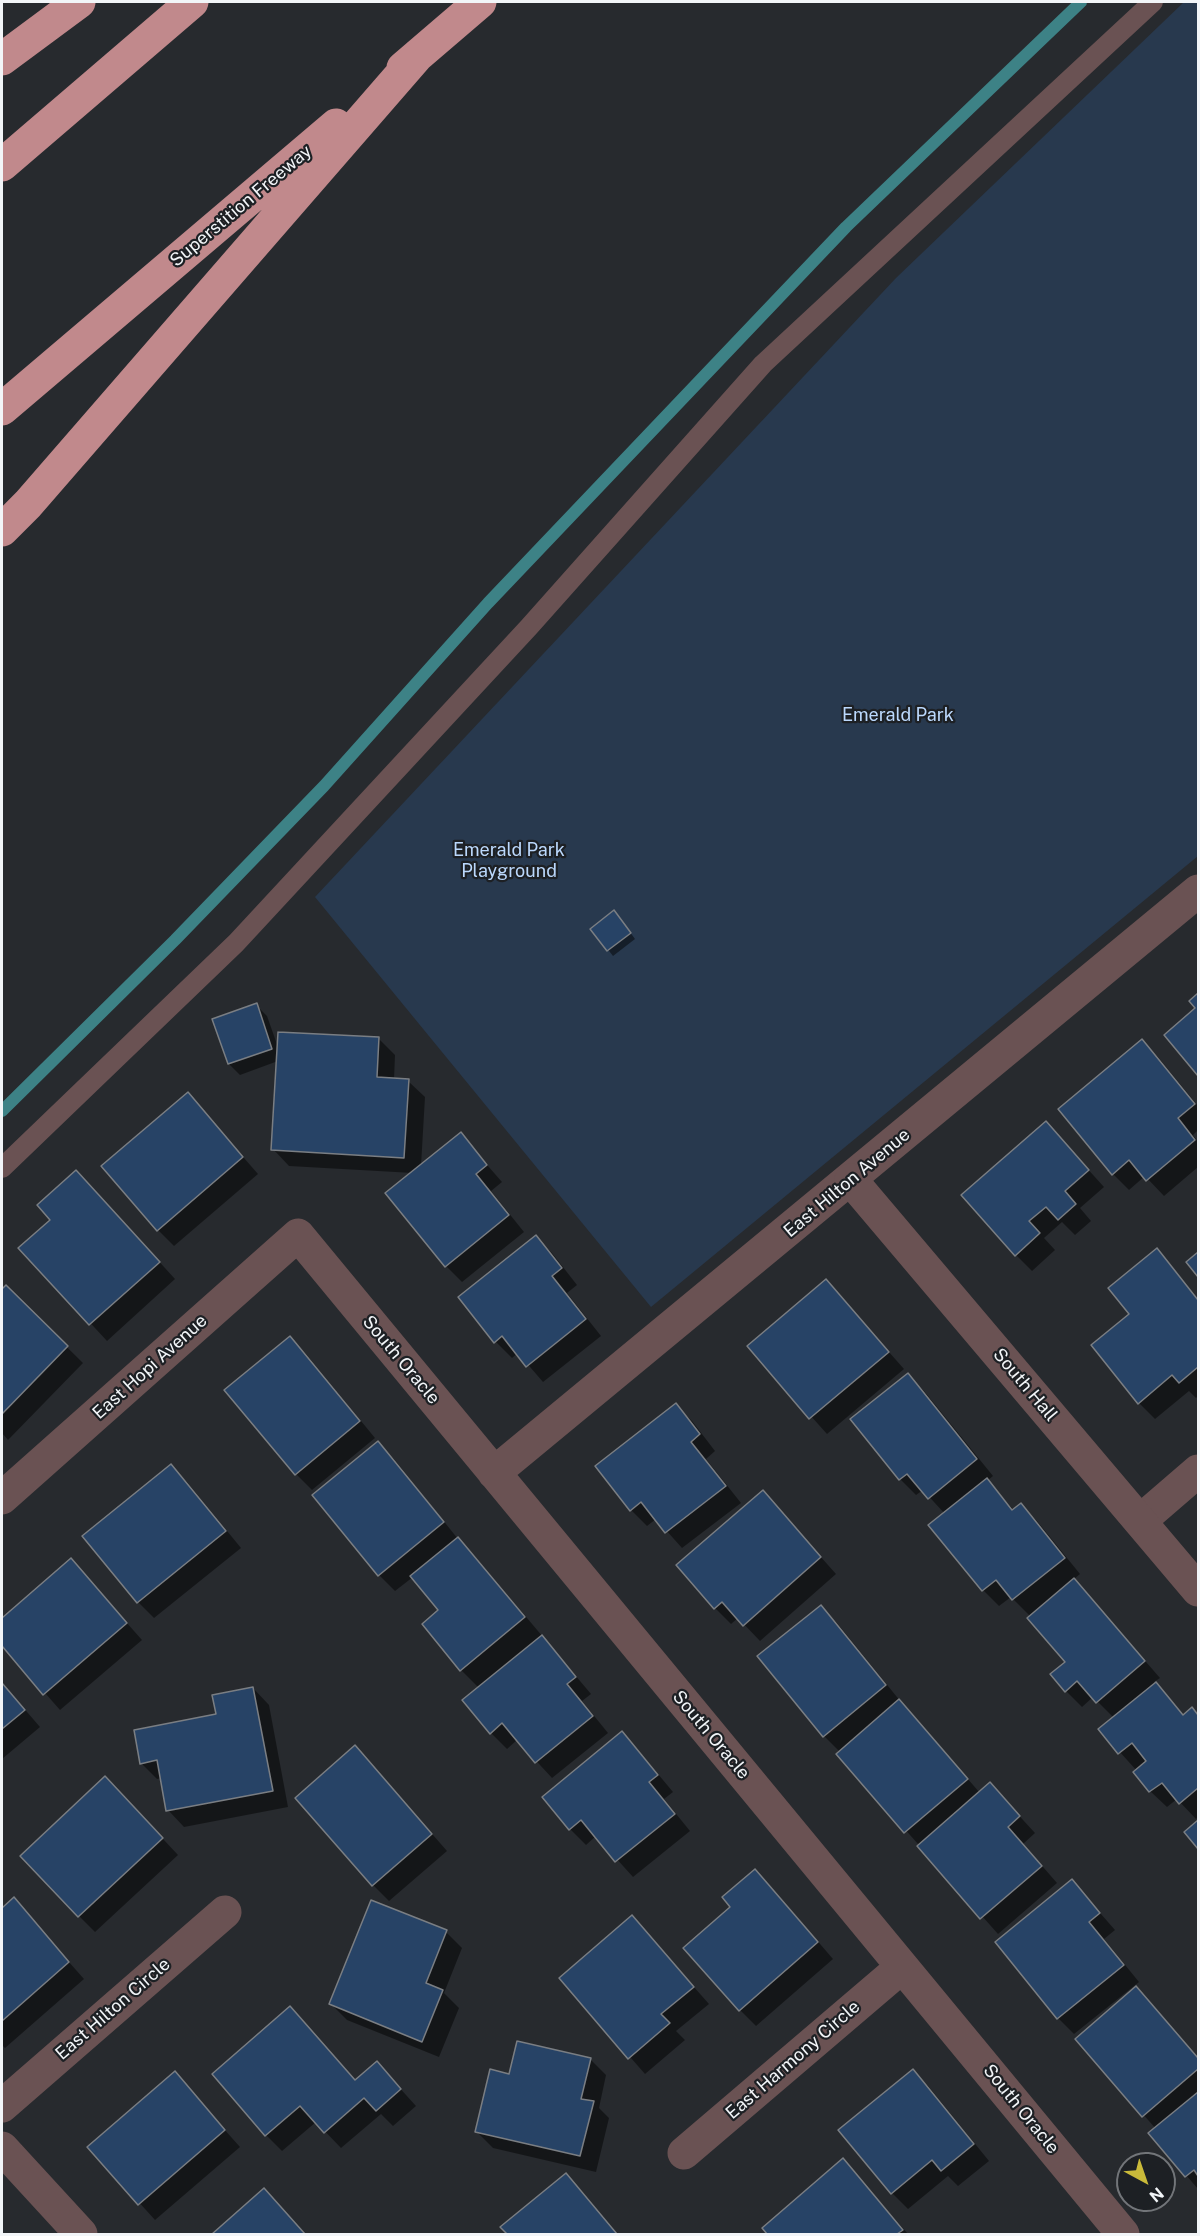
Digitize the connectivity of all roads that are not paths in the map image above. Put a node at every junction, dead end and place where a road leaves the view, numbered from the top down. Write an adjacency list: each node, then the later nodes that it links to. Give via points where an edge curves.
1 (79, 2): 6 (highway)
2 (192, 2): 7 (highway)
3 (480, 2): 5 (highway, Superstition Freeway)
4 (1153, 2): 11 (lane, via 763,364 529,627 236,943)
5 (418, 55): 8 (highway, Superstition Freeway); 9 (highway)
6 (2, 59)
7 (2, 165)
8 (2, 409)
9 (2, 530)
10 (1198, 891): 12 (street, East Hilton Avenue)
11 (2, 1168)
12 (851, 1180): 15 (street, East Hilton Avenue); 17 (street, South Hall)
13 (298, 1235): 15 (street, South Oracle); 16 (street, East Hopi Avenue)
14 (1198, 1471): 17 (street)
15 (494, 1473): 20 (street, South Oracle)
16 (2, 1498)
17 (1140, 1521): 18 (street, South Hall)
18 (1198, 1590)
19 (225, 1912): 21 (street, East Hilton Circle)
20 (902, 1966): 23 (street, East Harmony Circle); 25 (street, South Oracle)
21 (2, 2106)
22 (2, 2148): 24 (street)
23 (684, 2153)
24 (81, 2235)
25 (1123, 2235)

